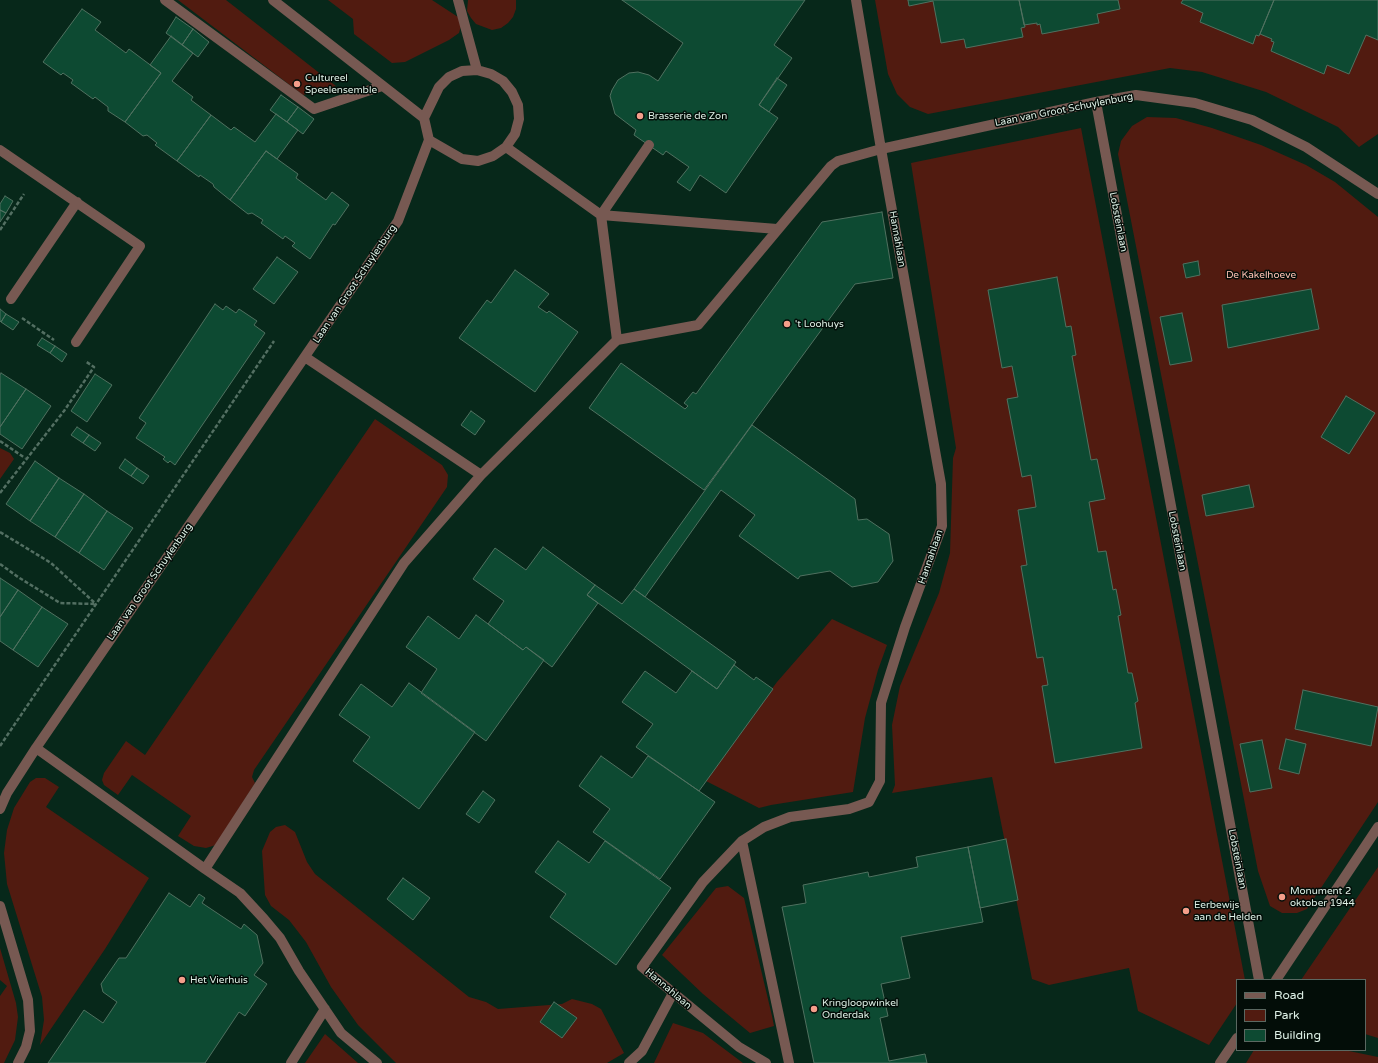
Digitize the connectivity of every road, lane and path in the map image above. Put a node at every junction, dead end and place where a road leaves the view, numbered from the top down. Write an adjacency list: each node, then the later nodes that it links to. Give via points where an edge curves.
1 (165, 0): 6 (street, via 314,109)
2 (273, 0): 6 (street)
3 (458, 0): 5 (street)
4 (856, 0): 12 (street)
5 (477, 70): 8 (street, via 462,71 449,77 439,87); 11 (street, via 503,81 518,105 519,119 515,134)
6 (382, 86): 8 (street)
7 (1096, 102): 12 (street, Laan van Groot Schuylenburg); 15 (street, Laan van Groot Schuylenburg, via 1136,95 1195,103 1252,120 1306,147); 42 (street, Lobsteinlaan)
8 (424, 118): 9 (street)
9 (428, 140): 11 (street, via 462,159 478,160 493,156); 26 (street, Laan van Groot Schuylenburg, via 398,221)
10 (649, 145): 17 (street)
11 (506, 147): 17 (street)
12 (881, 149): 18 (street, Laan van Groot Schuylenburg, via 838,161 831,166); 39 (street, Hannahlaan, via 941,484 942,526 905,627 881,703 880,781 869,802 849,809 790,817 764,827)
13 (0, 150): 14 (street)
14 (37, 175): 16 (street); 19 (path)
15 (1378, 194)
16 (77, 202): 20 (street); 25 (street, via 140,246)
17 (601, 215): 18 (street); 22 (street)
18 (777, 229): 22 (street, Laan van Groot Schuylenburg, via 698,325)
19 (0, 230)
20 (11, 299)
21 (19, 316): 23 (path)
22 (617, 340): 30 (street)
23 (55, 341)
24 (274, 341): 34 (path)
25 (76, 342)
26 (305, 357): 30 (street); 36 (street, Laan van Groot Schuylenburg)
27 (80, 358): 29 (path, via 94,367)
28 (0, 441): 29 (path)
29 (26, 458): 31 (path)
30 (481, 475): 40 (street, via 404,563)
31 (0, 493)
32 (0, 532): 34 (path, via 51,563)
33 (0, 564): 34 (path, via 60,604)
34 (96, 604): 35 (path)
35 (0, 746)
36 (36, 748): 37 (street, Laan van Groot Schuylenburg, via 7,793); 40 (street)
37 (0, 809)
38 (1378, 827): 43 (street)
39 (742, 841): 44 (street, Hannahlaan, via 704,882 642,967); 52 (street)
40 (205, 869): 45 (street, via 240,893 264,919 280,938)
41 (0, 906): 47 (street, via 28,1000 30,1031)
42 (1259, 979)
43 (1277, 979)
44 (673, 993): 50 (street, via 642,1051); 51 (street, Hannahlaan, via 739,1047)
45 (325, 1009): 48 (street); 49 (street, via 341,1033)
46 (1236, 1039): 53 (street)
47 (18, 1063)
48 (291, 1063)
49 (377, 1063)
50 (629, 1063)
51 (766, 1063)
52 (789, 1063)
53 (1220, 1063)

